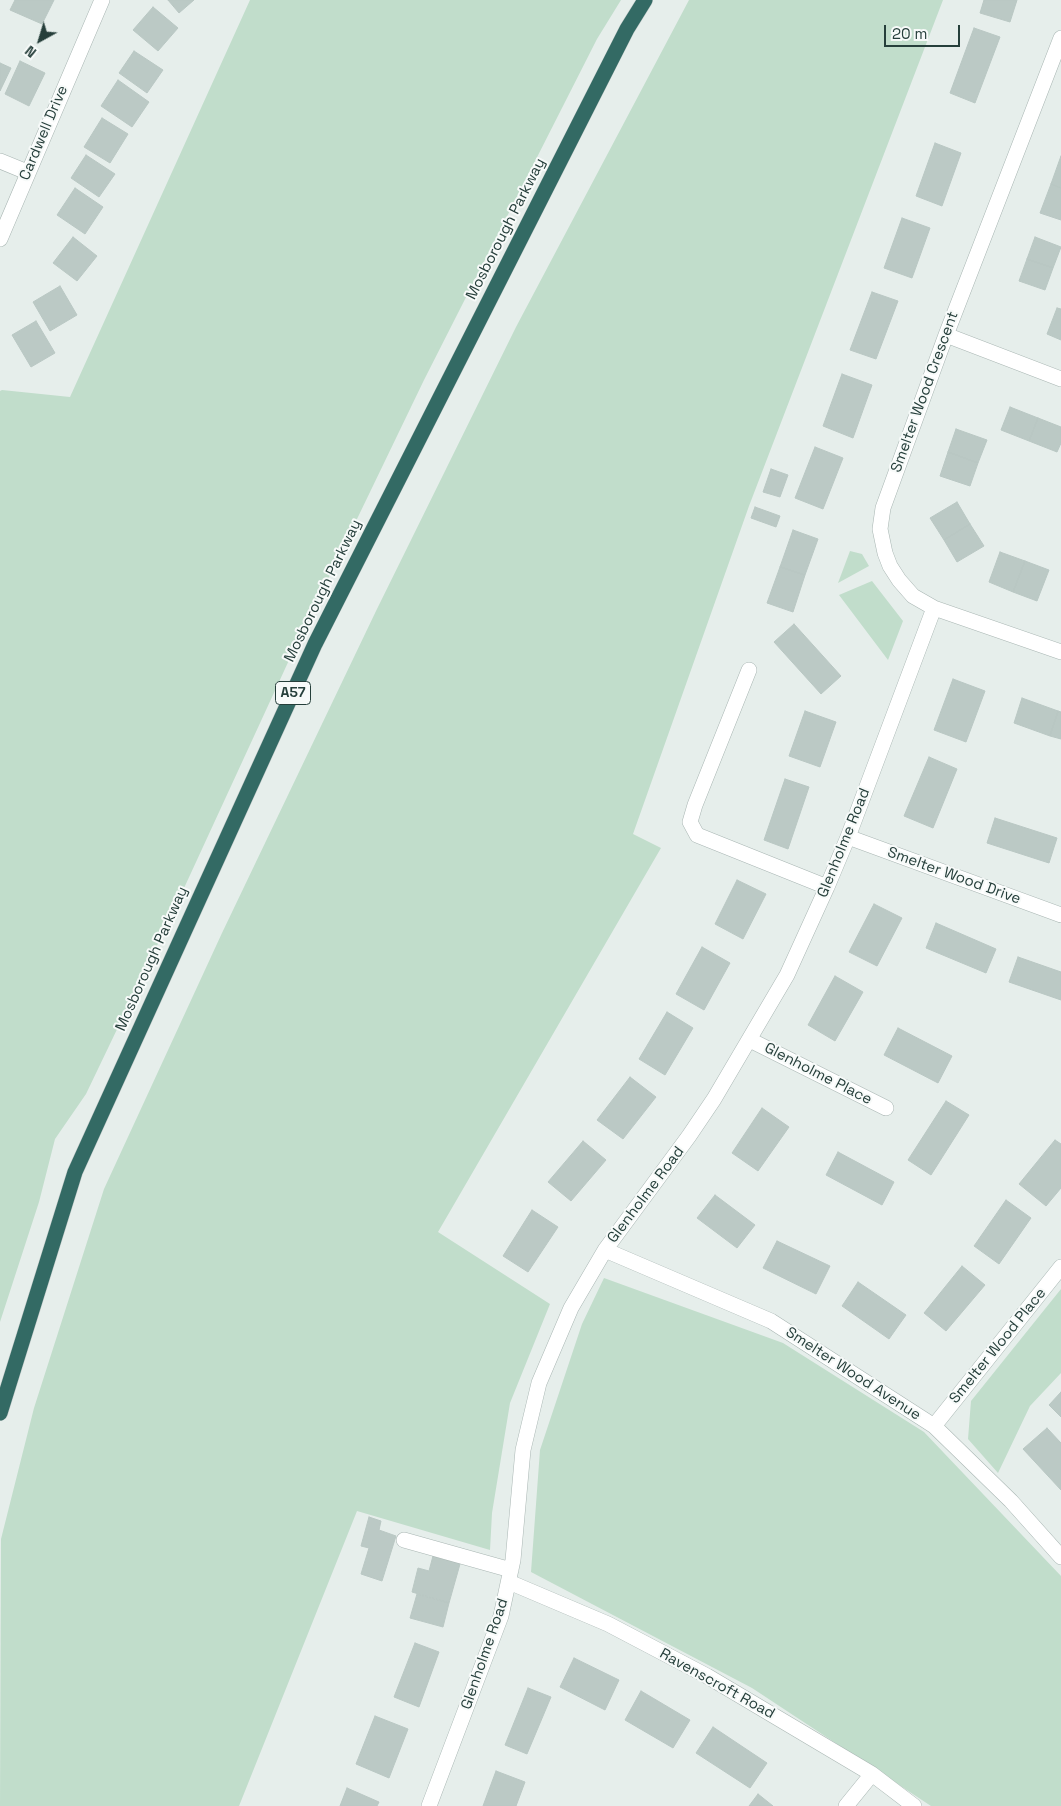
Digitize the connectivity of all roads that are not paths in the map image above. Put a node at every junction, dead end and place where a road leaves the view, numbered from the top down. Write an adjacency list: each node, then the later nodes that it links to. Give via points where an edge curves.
1 (102, 0): 5 (street, Cardwell Drive)
2 (645, 0): 19 (highway, Mosborough Parkway / A57, via 627,29 311,653 75,1172)
3 (1061, 38): 7 (street, Smelter Wood Crescent)
4 (0, 162): 5 (street)
5 (28, 172): 6 (street, Cardwell Drive)
6 (0, 240)
7 (946, 335): 8 (street); 9 (street, Smelter Wood Crescent, via 882,508 880,529 888,560 899,580 913,596)
8 (1061, 378)
9 (934, 608): 10 (street, Smelter Wood Crescent); 12 (street, Glenholme Road)
10 (1061, 652)
11 (749, 670): 13 (street, via 690,822 697,834)
12 (848, 837): 13 (street, Glenholme Road); 14 (street, Smelter Wood Drive)
13 (827, 887): 15 (street, Glenholme Road, via 787,975)
14 (1061, 915)
15 (750, 1040): 16 (street, Glenholme Place); 17 (street, Glenholme Road, via 689,1136)
16 (886, 1108)
17 (605, 1250): 20 (street, Smelter Wood Avenue, via 771,1321); 23 (street, Glenholme Road, via 571,1308 539,1382 523,1450)
18 (1061, 1267): 20 (street, Smelter Wood Place)
19 (0, 1413)
20 (934, 1426): 22 (street, Smelter Wood Avenue, via 1011,1500)
21 (404, 1540): 23 (street, Ravenscroft Road)
22 (1061, 1557)
23 (510, 1576): 24 (street, Ravenscroft Road, via 707,1676); 25 (street, Glenholme Road, via 491,1646)
24 (872, 1774): 26 (street); 27 (street, Ravenscroft Road)
25 (429, 1806)
26 (846, 1806)
27 (914, 1806)

